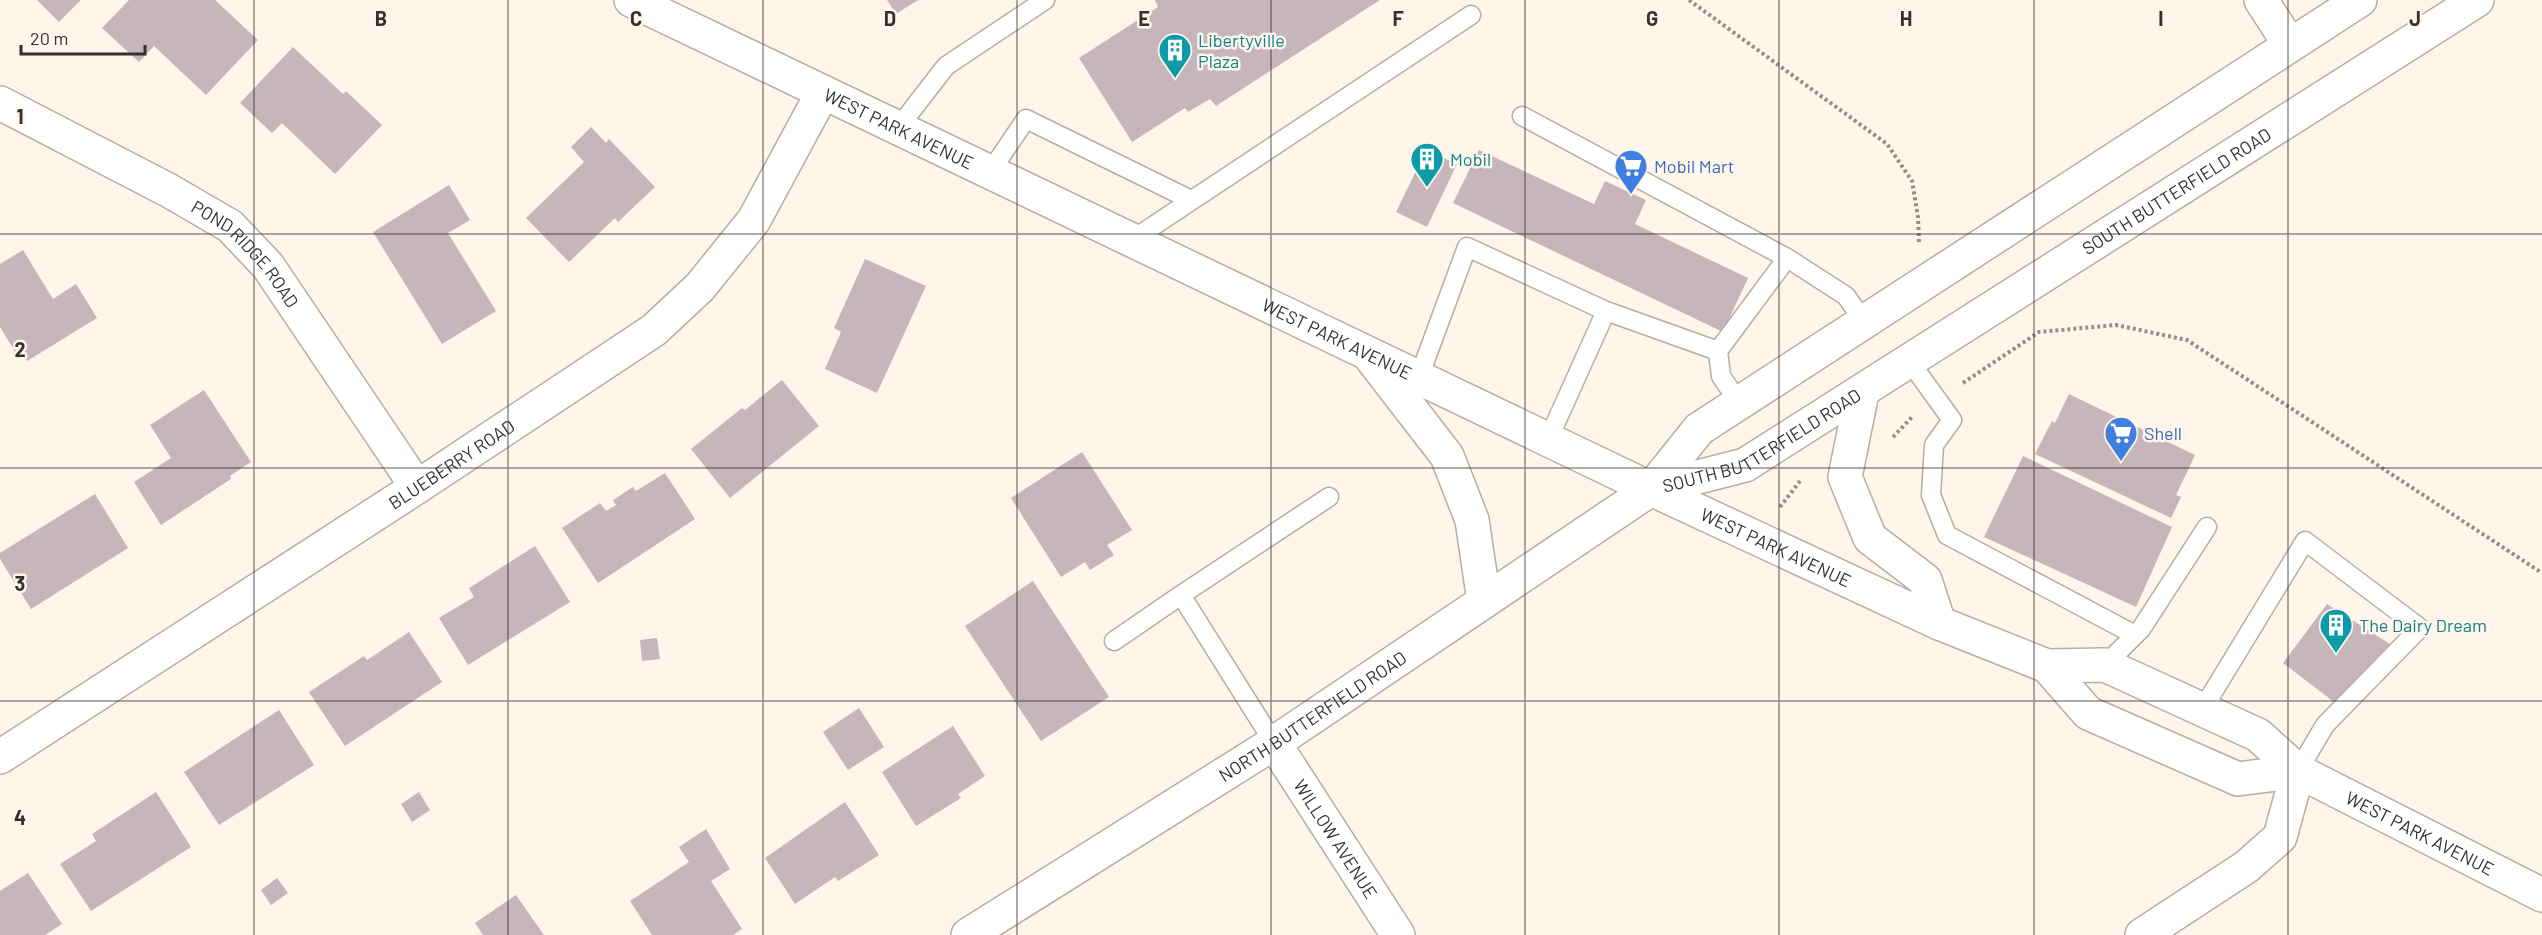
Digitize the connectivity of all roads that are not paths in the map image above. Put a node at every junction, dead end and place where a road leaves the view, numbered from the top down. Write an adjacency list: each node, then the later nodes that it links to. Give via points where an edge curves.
1 (1045, 0): 11 (lane, via 946,66)
2 (2261, 0): 7 (main road)
3 (2360, 0): 7 (main road, SOUTH BUTTERFIELD ROAD)
4 (2477, 0): 20 (main road, SOUTH BUTTERFIELD ROAD)
5 (648, 4): 8 (main road, WEST PARK AVENUE)
6 (1471, 15): 13 (lane)
7 (2290, 45): 17 (main road, SOUTH BUTTERFIELD ROAD)
8 (824, 92): 11 (main road, WEST PARK AVENUE); 25 (main road, BLUEBERRY ROAD, via 754,220 700,287 654,330)
9 (0, 103): 25 (main road, POND RIDGE ROAD, via 230,226 268,266)
10 (1522, 116): 15 (lane)
11 (898, 128): 12 (main road, WEST PARK AVENUE)
12 (990, 172): 13 (lane, via 1026,119); 14 (main road, WEST PARK AVENUE)
13 (1191, 200): 14 (lane)
14 (1132, 240): 19 (main road, WEST PARK AVENUE)
15 (1787, 258): 17 (lane, via 1846,296); 18 (lane)
16 (1606, 311): 18 (lane); 21 (lane, via 1467,247); 24 (lane)
17 (1864, 322): 23 (main road, SOUTH BUTTERFIELD ROAD)
18 (1718, 351): 23 (lane, via 1721,376)
19 (1367, 353): 21 (main road, WEST PARK AVENUE); 30 (main road, via 1447,456 1472,520)
20 (1910, 362): 22 (main road, SOUTH BUTTERFIELD ROAD); 32 (lane, via 1952,420 1934,445 1931,495 1947,536)
21 (1419, 377): 24 (main road, WEST PARK AVENUE)
22 (1862, 393): 26 (main road, SOUTH BUTTERFIELD ROAD, via 1745,465); 31 (main road, via 1845,477 1870,538 1925,580)
23 (1739, 403): 26 (main road, SOUTH BUTTERFIELD ROAD, via 1699,429)
24 (1548, 440): 26 (main road, WEST PARK AVENUE)
25 (417, 487): 38 (main road, BLUEBERRY ROAD)
26 (1651, 489): 30 (main road, NORTH BUTTERFIELD ROAD); 31 (main road, WEST PARK AVENUE)
27 (1329, 497): 29 (lane)
28 (2207, 527): 32 (lane)
29 (1181, 595): 33 (lane); 37 (lane)
30 (1484, 601): 37 (main road, NORTH BUTTERFIELD ROAD)
31 (1939, 623): 35 (main road, WEST PARK AVENUE)
32 (2135, 635): 34 (lane)
33 (1114, 641)
34 (2105, 665): 35 (main road, WEST PARK AVENUE); 36 (main road, WEST PARK AVENUE)
35 (2047, 666): 39 (main road, WEST PARK AVENUE, via 2088,714 2238,779)
36 (2202, 710): 39 (main road, WEST PARK AVENUE, via 2258,735); 39 (lane, via 2305,541 2420,628 2325,725)
37 (1274, 743): 41 (main road, NORTH BUTTERFIELD ROAD); 42 (main road, WILLOW AVENUE)
38 (0, 757)
39 (2298, 771): 40 (main road, WEST PARK AVENUE); 43 (main road, via 2280,837 2246,867)
40 (2542, 896)
41 (968, 935)
42 (1398, 935)
43 (2142, 935)

